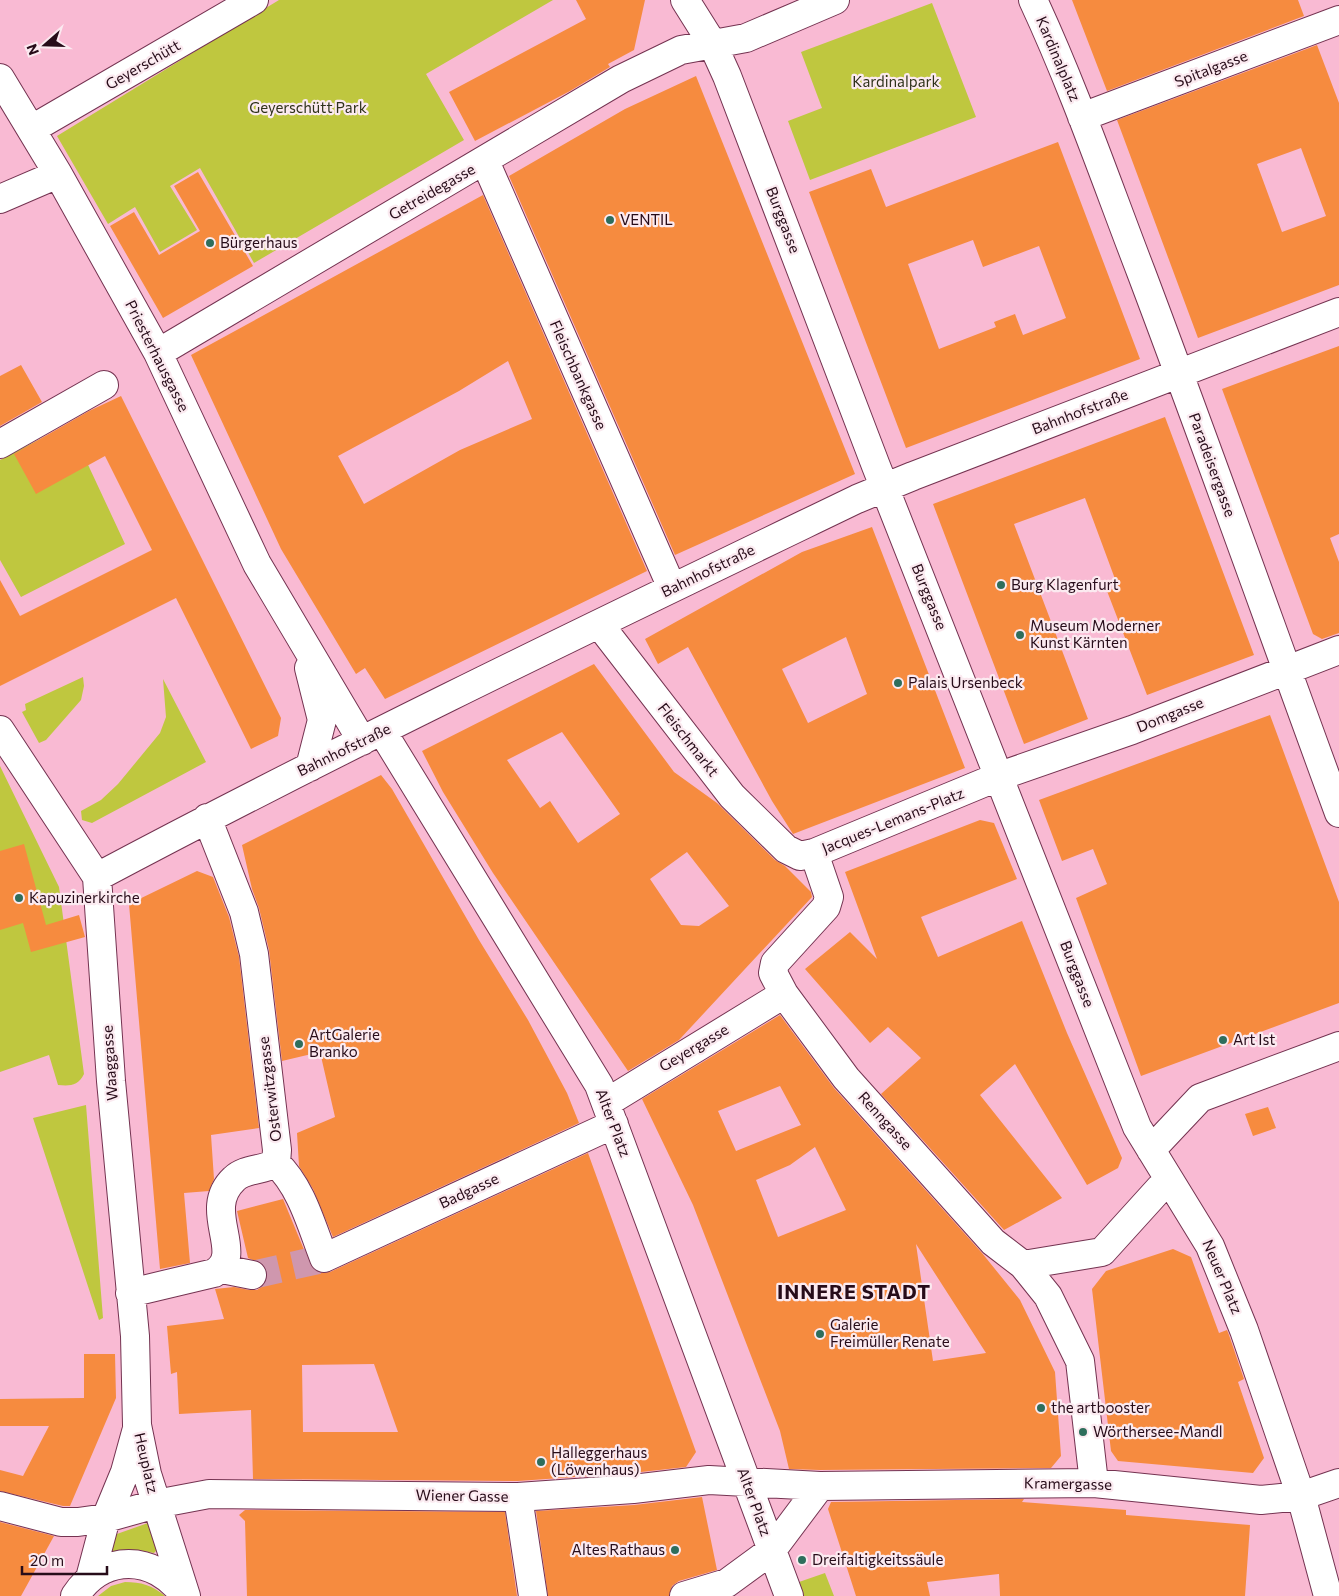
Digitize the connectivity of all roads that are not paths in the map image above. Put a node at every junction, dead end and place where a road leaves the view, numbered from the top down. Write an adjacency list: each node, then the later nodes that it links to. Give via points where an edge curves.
1 (254, 0): 9 (street, Geyerschütt)
2 (685, 0): 6 (street, Burggasse)
3 (835, 0): 6 (street, via 746,38)
4 (1033, 0): 8 (street, Kardinalplatz)
5 (1334, 21): 8 (street, Spitalgasse)
6 (712, 43): 10 (street, Getreidegasse, via 681,50 621,79); 18 (street, Burggasse)
7 (0, 78): 9 (street, Priesterhausgasse)
8 (1082, 117): 15 (street, Paradeisergasse)
9 (32, 129): 11 (street, Priesterhausgasse)
10 (485, 161): 14 (street, Getreidegasse); 19 (street, Fleischbankgasse)
11 (58, 174): 12 (street); 14 (street, Priesterhausgasse)
12 (0, 199)
13 (1339, 312): 15 (street, Bahnhofstraße)
14 (158, 353): 21 (street, Priesterhausgasse, via 257,564)
15 (1180, 374): 18 (street, Bahnhofstraße); 23 (street, Paradeisergasse)
16 (104, 385): 17 (street)
17 (0, 444)
18 (885, 487): 19 (street, Bahnhofstraße); 27 (street, Burggasse)
19 (672, 588): 20 (street, Bahnhofstraße)
20 (599, 624): 25 (street, Bahnhofstraße); 30 (street, Fleischmarkt, via 732,796)
21 (302, 640): 25 (street, Priesterhausgasse); 26 (street, Priesterhausgasse, via 322,720)
22 (1339, 650): 23 (street, Domgasse)
23 (1286, 669): 27 (street, Domgasse, via 1132,730); 28 (street, Paradeisergasse)
24 (0, 730): 32 (street, Waaggasse)
25 (372, 736): 26 (street, Bahnhofstraße); 35 (street, Alter Platz, via 599,1085)
26 (310, 767): 29 (street, Bahnhofstraße)
27 (1000, 776): 31 (street, Jacques-Lemans-Platz); 36 (street, Burggasse, via 1137,1127)
28 (1339, 813)
29 (207, 818): 32 (street, Bahnhofstraße); 37 (street, Osterwitzgasse, via 244,912 254,954)
30 (786, 849): 31 (street, Jacques-Lemans-Platz, via 800,856)
31 (814, 853): 33 (street, Renngasse, via 829,897 826,907 775,963 774,973)
32 (97, 876): 42 (street, Waaggasse)
33 (784, 994): 35 (street, Geyergasse); 39 (street, Renngasse, via 846,1078 993,1242)
34 (1339, 1046): 36 (street, via 1200,1098)
35 (610, 1113): 37 (street, Badgasse, via 321,1259 297,1190); 44 (street, Alter Platz)
36 (1151, 1150): 47 (street, Neuer Platz, via 1210,1246 1244,1330)
37 (276, 1163): 40 (street, Osterwitzgasse, via 268,1168 243,1172 232,1180 221,1198 220,1214 227,1248)
38 (1160, 1188): 39 (street, via 1102,1252)
39 (1023, 1265): 45 (street, Renngasse, via 1048,1296 1080,1362)
40 (222, 1268): 41 (street); 42 (street, via 214,1273)
41 (252, 1275)
42 (130, 1293): 43 (street, Waaggasse)
43 (138, 1425): 50 (street, Heuplatz); 52 (street, Heuplatz, via 125,1472)
44 (747, 1482): 46 (street, Wiener Gasse); 48 (street, Wiener Gasse, via 709,1480); 53 (street, Alter Platz)
45 (1094, 1483): 46 (street, Kramergasse); 47 (street, Kramergasse, via 1261,1500)
46 (820, 1486): 53 (street, Alter Platz)
47 (1318, 1490): 49 (street); 59 (street, Neuer Platz)
48 (518, 1497): 50 (street, Wiener Gasse, via 209,1494); 56 (street)
49 (1339, 1503)
50 (156, 1504): 52 (street, Wiener Gasse); 55 (street, Heuplatz)
51 (0, 1506): 52 (street, Wiener Gasse, via 61,1522)
52 (106, 1518): 54 (street, Heuplatz)
53 (772, 1550): 57 (street, Alter Platz, via 727,1583); 58 (street, Alter Platz)
54 (83, 1587): 55 (street, Heuplatz, via 106,1568 124,1564 143,1565 175,1583)
55 (185, 1596)
56 (533, 1596)
57 (684, 1596)
58 (789, 1596)
59 (1328, 1596)

